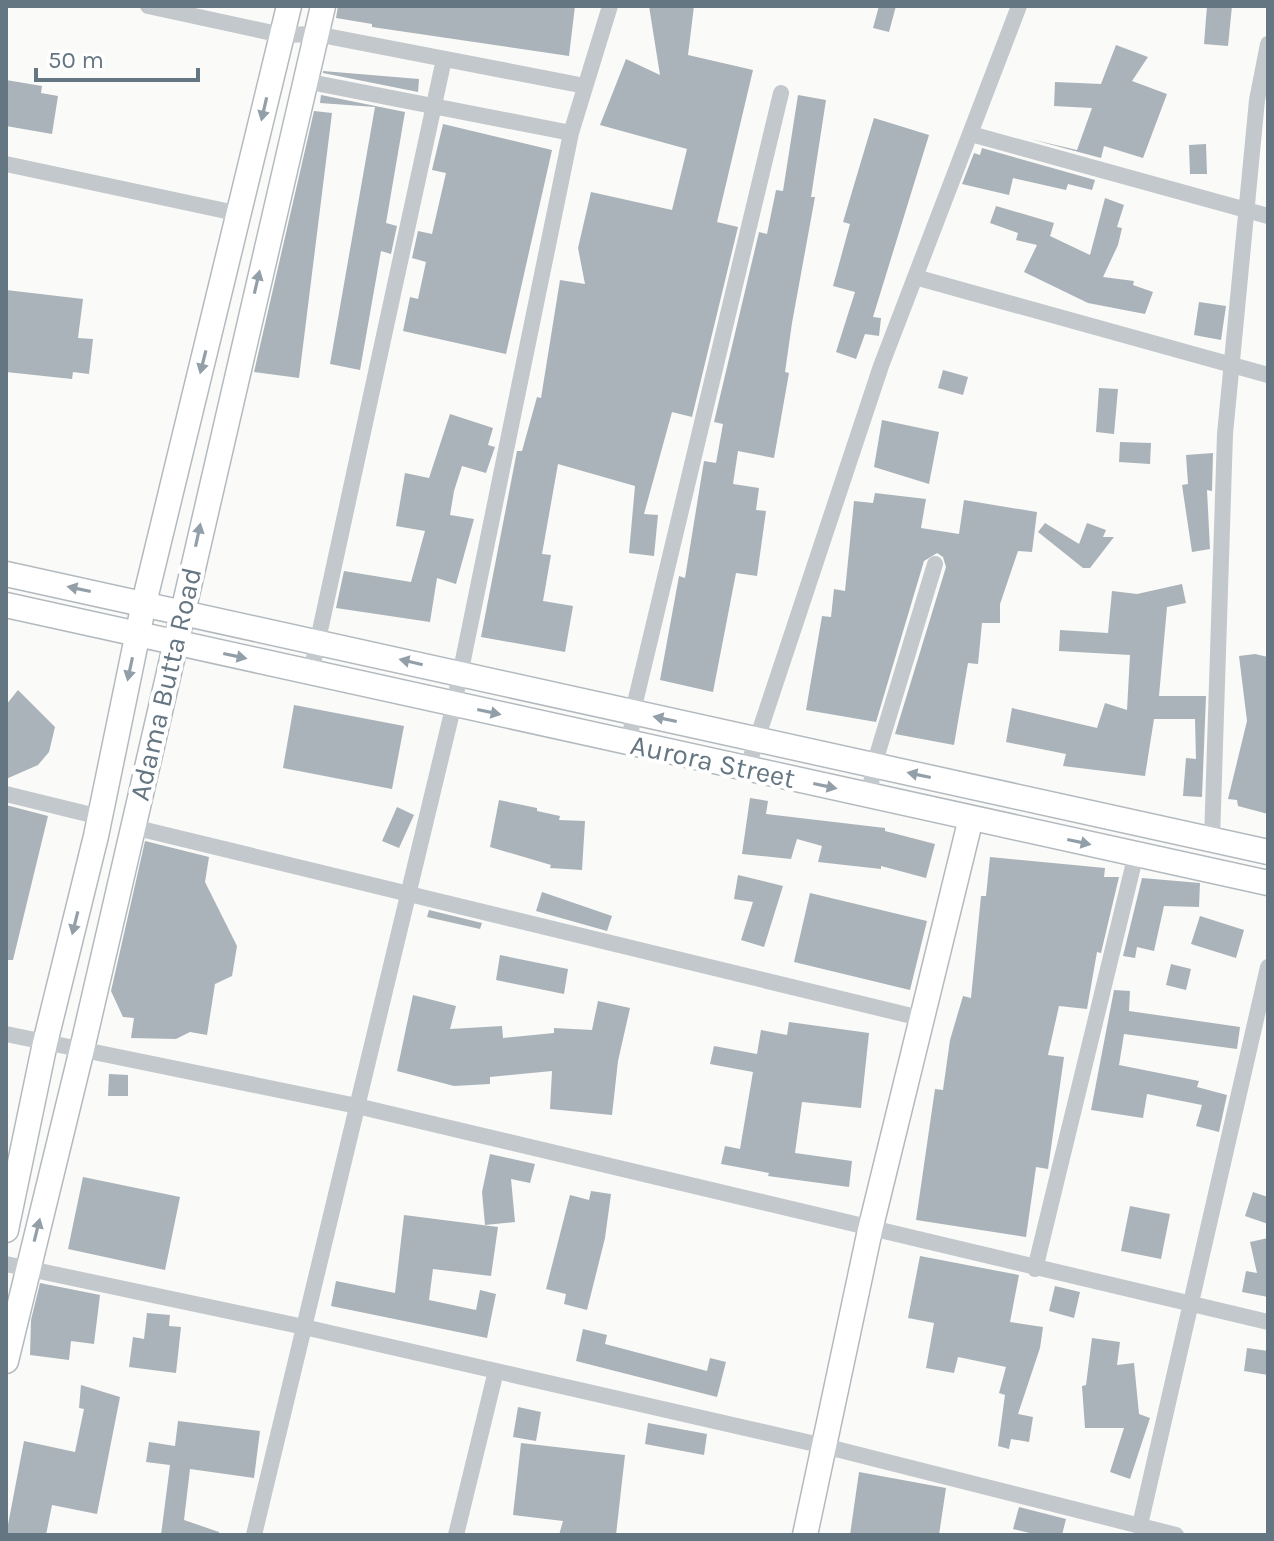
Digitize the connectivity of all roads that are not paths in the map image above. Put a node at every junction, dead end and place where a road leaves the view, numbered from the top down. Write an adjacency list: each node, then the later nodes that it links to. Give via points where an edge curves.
1 (148, 6): 7 (street)
2 (289, 6): 7 (street, Adama Butta Road)
3 (323, 6): 6 (street, Adama Butta Road)
4 (610, 6): 11 (street)
5 (1019, 6): 15 (street)
6 (316, 34): 7 (street); 9 (street); 10 (street, Adama Butta Road)
7 (282, 35): 18 (street, Adama Butta Road, one-way to 18)
8 (1268, 44): 17 (street)
9 (444, 59): 11 (street); 13 (street)
10 (305, 81): 13 (street); 27 (street, Adama Butta Road, one-way to 10)
11 (585, 86): 14 (street)
12 (781, 93): 33 (street)
13 (434, 106): 14 (street); 29 (street)
14 (571, 133): 31 (street)
15 (971, 134): 17 (street); 20 (street)
16 (6, 164): 18 (street)
17 (1246, 210): 19 (street); 21 (street)
18 (240, 214): 25 (street, Adama Butta Road, one-way to 25)
19 (1268, 216)
20 (915, 277): 21 (street); 34 (street)
21 (1231, 367): 22 (street); 44 (street)
22 (1268, 375)
23 (935, 564): 36 (street)
24 (6, 574): 25 (street, Aurora Street, one-way to 24)
25 (144, 603): 27 (street, Aurora Street); 28 (street, Adama Butta Road)
26 (6, 605): 28 (street, Aurora Street)
27 (182, 612): 28 (street, Adama Butta Road); 29 (street, Aurora Street)
28 (157, 639): 30 (street, Aurora Street, one-way to 30); 41 (street, Adama Butta Road, one-way to 41); 43 (street, Adama Butta Road)
29 (318, 642): 30 (street); 31 (street, Aurora Street, one-way to 29)
30 (311, 672): 32 (street, Aurora Street)
31 (460, 673): 32 (street); 33 (street, Aurora Street)
32 (454, 704): 35 (street, Aurora Street, one-way to 35); 48 (street)
33 (633, 711): 34 (street, Aurora Street, one-way to 33); 35 (street)
34 (758, 739): 36 (street, Aurora Street); 37 (street)
35 (630, 743): 37 (street, Aurora Street)
36 (874, 765): 38 (street, Aurora Street, one-way to 36); 40 (street)
37 (747, 769): 40 (street, Aurora Street, one-way to 40)
38 (976, 787): 42 (street); 44 (street, Aurora Street)
39 (6, 794): 41 (street)
40 (869, 795): 42 (street, Aurora Street)
41 (100, 817): 52 (street, Adama Butta Road, one-way to 52)
42 (971, 818): 46 (street, Aurora Street, one-way to 46); 50 (street)
43 (133, 827): 48 (street); 53 (street, Adama Butta Road)
44 (1212, 839): 45 (street, Aurora Street)
45 (1268, 852)
46 (1136, 854): 47 (street, Aurora Street); 58 (street)
47 (1268, 883)
48 (408, 894): 50 (street); 54 (street)
49 (1268, 967): 59 (street)
50 (920, 1018): 56 (street)
51 (6, 1034): 52 (street)
52 (45, 1043): 53 (street); 55 (street, Adama Butta Road)
53 (82, 1049): 54 (street); 57 (street, Adama Butta Road, one-way to 53)
54 (357, 1106): 56 (street); 61 (street)
55 (6, 1230)
56 (870, 1230): 58 (street); 64 (street)
57 (16, 1267): 61 (street); 62 (street, Adama Butta Road)
58 (1035, 1269): 59 (street)
59 (1188, 1304): 60 (street); 65 (street)
60 (1268, 1322)
61 (304, 1327): 63 (street); 66 (street)
62 (6, 1361)
63 (496, 1371): 64 (street); 67 (street)
64 (824, 1446): 65 (street); 68 (street)
65 (1140, 1525): 69 (street)
66 (254, 1535)
67 (456, 1535)
68 (805, 1535)
69 (1176, 1535)

